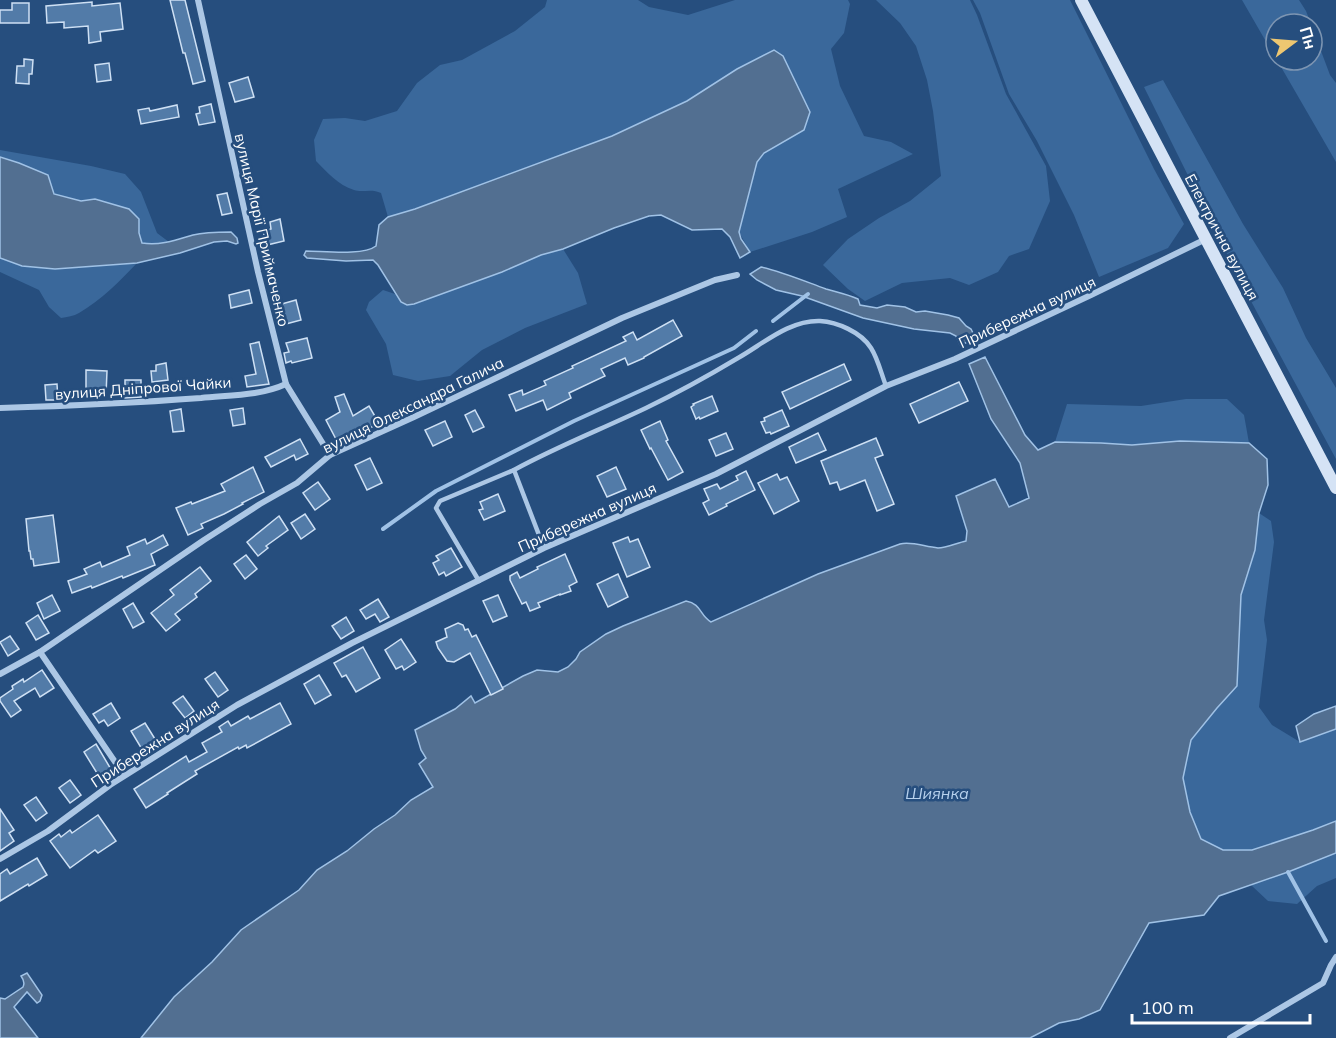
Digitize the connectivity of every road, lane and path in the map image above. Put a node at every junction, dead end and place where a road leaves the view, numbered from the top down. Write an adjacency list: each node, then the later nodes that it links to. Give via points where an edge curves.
1 (198, 0): 5 (street, вулиця Марії Приймаченко)
2 (1081, 0): 3 (street, Електрична вулиця)
3 (1206, 238): 6 (street, Прибережна вулиця, via 955,359); 10 (street, Електрична вулиця)
4 (737, 275): 8 (street, вулиця Олександра Галича, via 715,280 622,318)
5 (286, 384): 7 (street, вулиця Дніпрової Чайки, via 272,390 228,395); 8 (street, вулиця Марії Приймаченко)
6 (886, 386): 9 (lane, via 870,347 860,336 832,323 810,321 772,336 646,408); 11 (street, Прибережна вулиця, via 716,474)
7 (0, 408)
8 (330, 455): 13 (street, вулиця Олександра Галича, via 297,483 204,540)
9 (514, 470): 11 (lane); 12 (lane, via 440,501 436,508)
10 (1336, 488)
11 (544, 548): 12 (street, Прибережна вулиця)
12 (479, 580): 15 (street, Прибережна вулиця, via 248,699)
13 (40, 652): 14 (street, вулиця Олександра Галича); 15 (street)
14 (0, 674)
15 (124, 775): 16 (street, Прибережна вулиця, via 48,831)
16 (0, 859)
17 (1336, 957): 18 (street, via 1323,983)
18 (1230, 1038)

